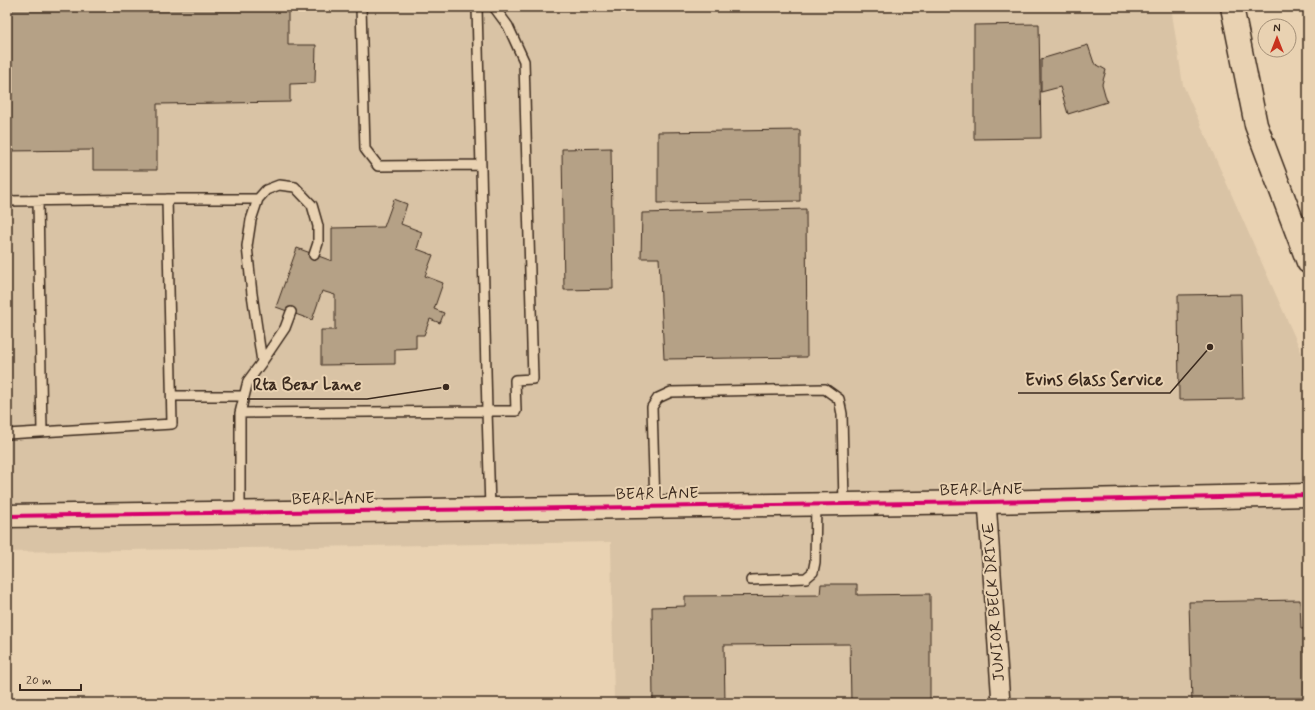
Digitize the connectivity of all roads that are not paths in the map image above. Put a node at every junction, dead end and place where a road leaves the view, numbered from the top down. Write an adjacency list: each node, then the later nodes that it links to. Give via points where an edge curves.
1 (361, 7): 5 (lane, via 365,149 378,166)
2 (477, 7): 5 (lane)
3 (494, 7): 16 (lane, via 508,26 524,61 533,379 515,380 516,411)
4 (1232, 7): 11 (street, via 1256,125)
5 (481, 165): 16 (lane)
6 (167, 199): 7 (lane); 8 (lane); 14 (lane)
7 (258, 199): 10 (lane, via 266,190 279,185 295,187 312,205 318,226 318,243); 13 (lane, via 251,220 247,246)
8 (38, 201): 9 (lane); 18 (lane)
9 (7, 202)
10 (314, 254)
11 (1308, 262)
12 (291, 312): 13 (lane, via 285,328)
13 (262, 362): 15 (lane, via 248,381)
14 (172, 396): 15 (lane); 18 (lane, via 172,424)
15 (244, 396): 17 (lane)
16 (487, 411): 17 (lane); 25 (lane)
17 (240, 413): 26 (lane)
18 (42, 432): 19 (lane)
19 (7, 434)
20 (1308, 495): 21 (street, BEAR LANE)
21 (987, 502): 23 (street, BEAR LANE); 29 (street, JUNIOR BECK DRIVE)
22 (816, 504): 23 (street, BEAR LANE); 24 (street, BEAR LANE); 28 (lane, via 813,572 806,578)
23 (844, 504): 24 (lane, via 842,414 839,399 825,389 670,392 658,398 652,407)
24 (656, 506): 25 (street, BEAR LANE)
25 (490, 508): 26 (street, BEAR LANE)
26 (240, 512): 27 (street, BEAR LANE)
27 (7, 516)
28 (751, 580)
29 (1001, 703)

